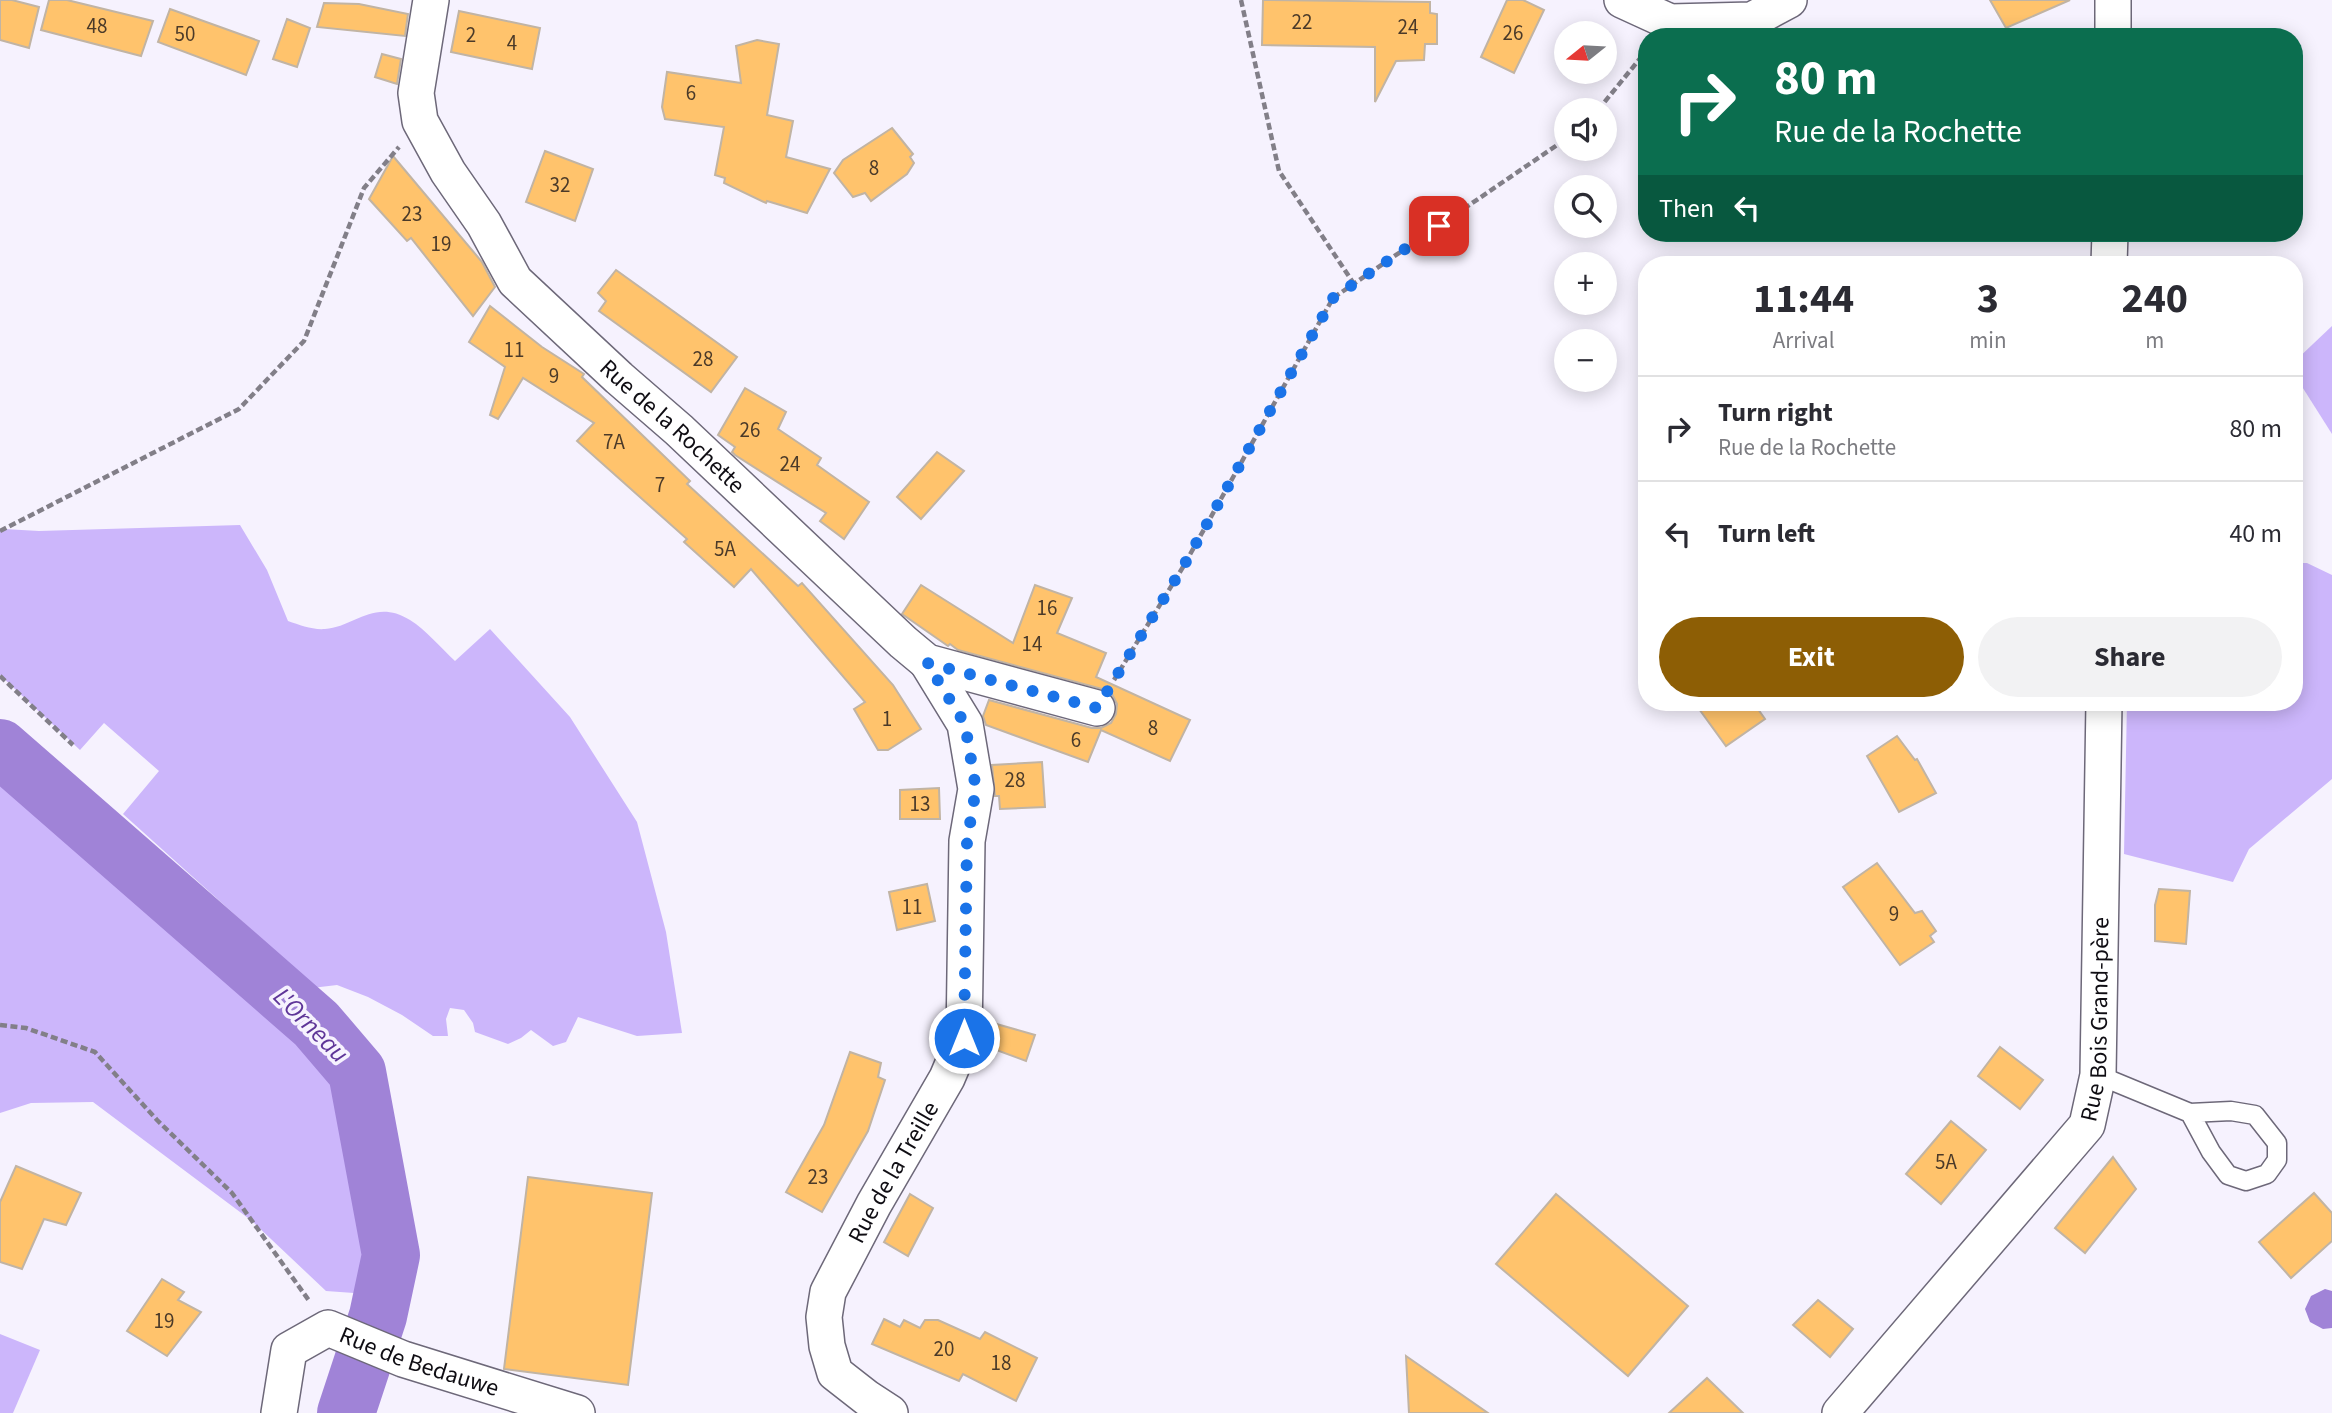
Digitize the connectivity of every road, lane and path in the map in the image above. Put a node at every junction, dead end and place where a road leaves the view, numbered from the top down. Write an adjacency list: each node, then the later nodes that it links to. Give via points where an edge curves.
1 (430, 0): 9 (street, Rue de la Rochette, via 416,93)
2 (1241, 0): 11 (path, via 1279,171)
3 (1622, 0): 4 (street, via 1670,22 1752,20)
4 (1789, 0)
5 (2113, 0): 6 (street)
6 (2113, 28)
7 (1638, 61): 8 (path)
8 (1608, 98)
9 (420, 121): 12 (path, via 364,188 304,341 239,409); 13 (street, Rue de la Rochette, via 515,281)
10 (1554, 147): 11 (path)
11 (1354, 284): 15 (path, via 1333,298 1183,567)
12 (0, 531)
13 (927, 663): 15 (street, Rue de la Rochette); 24 (street, Rue de la Treille, via 965,724 976,789 967,841 964,1038 947,1078 828,1292 824,1317 835,1373)
14 (0, 676): 17 (path)
15 (1097, 708)
16 (2104, 711): 19 (street, Rue Bois Grand-père)
17 (73, 745)
18 (0, 1025): 21 (path, via 26,1028 95,1052 232,1193)
19 (2098, 1075): 20 (lane); 25 (street, Rue Bois Grand-père, via 2087,1125)
20 (2190, 1113): 20 (lane, via 2228,1175 2246,1181 2267,1174 2277,1160 2277,1143 2255,1115)
21 (328, 1328): 22 (street, Rue de Bedauwe, via 289,1350); 23 (street, Rue de Bedauwe, via 403,1359)
22 (279, 1413)
23 (577, 1413)
24 (890, 1413)
25 (1840, 1413)

